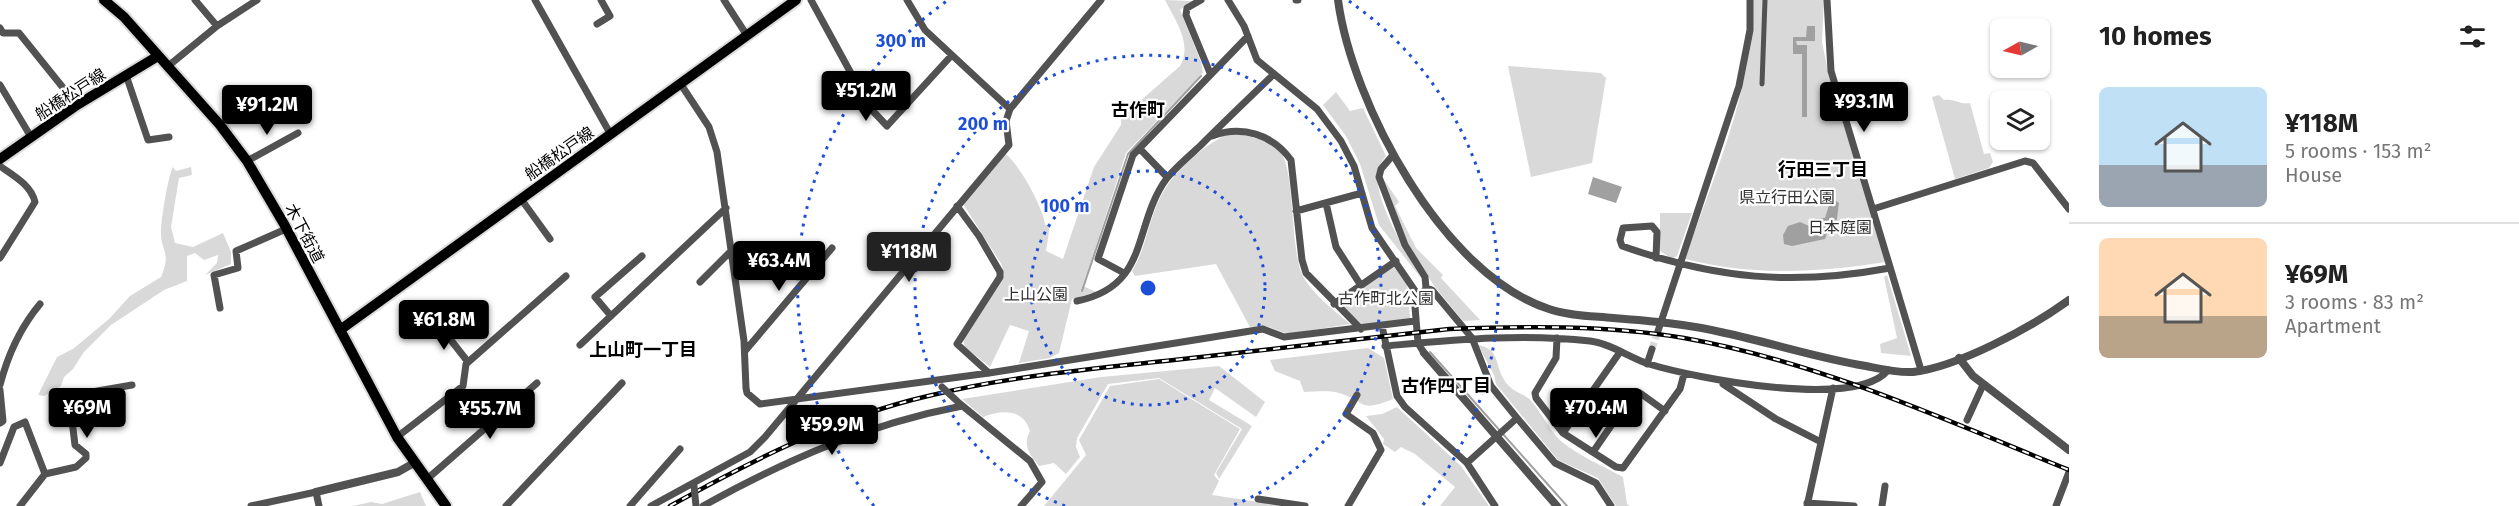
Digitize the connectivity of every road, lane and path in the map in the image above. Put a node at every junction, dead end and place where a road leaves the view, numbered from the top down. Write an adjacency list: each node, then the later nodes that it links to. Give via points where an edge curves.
1 (104, 0): 22 (main road, 木下街道)
2 (195, 0): 18 (street)
3 (257, 0): 18 (street)
4 (535, 0): 34 (street)
5 (601, 0): 17 (street, via 610,16)
6 (724, 0): 20 (street)
7 (796, 0): 20 (main road, 船橋松戸線)
8 (811, 0): 23 (street, via 870,108 887,126)
9 (907, 0): 23 (street, via 925,30)
10 (1101, 0): 32 (street)
11 (1201, 0): 25 (street, via 1188,8 1186,15)
12 (1228, 0): 21 (street)
13 (1338, 0): 39 (street, via 1358,81)
14 (1750, 0): 60 (street, via 1749,38 1739,86)
15 (1765, 0): 29 (street)
16 (1827, 0): 49 (street, via 1831,71)
17 (597, 24)
18 (217, 26): 24 (street)
19 (0, 28): 31 (street, via 3,33 19,33)
20 (746, 34): 28 (main road, 船橋松戸線)
21 (1248, 36): 25 (street); 27 (street, via 1257,60)
22 (158, 56): 24 (main road, 木下街道); 26 (main road, 船橋松戸線)
23 (951, 56): 32 (street)
24 (167, 67): 41 (main road, 木下街道)
25 (1210, 73): 38 (street)
26 (126, 75): 31 (main road, 船橋松戸線); 36 (street, via 148,140)
27 (1272, 75): 37 (street); 44 (street, via 1300,94 1330,126 1354,166)
28 (680, 83): 34 (main road, 船橋松戸線); 48 (street, via 714,138)
29 (1762, 84)
30 (0, 85): 35 (street)
31 (77, 105): 35 (main road, 船橋松戸線)
32 (1010, 109): 47 (street, via 1006,121 1009,145)
33 (298, 133): 41 (street)
34 (611, 135): 45 (main road, 船橋松戸線)
35 (31, 137): 40 (main road, 船橋松戸線)
36 (169, 137)
37 (1209, 137): 43 (street); 51 (street, via 1228,130 1246,130 1283,150 1291,160)
38 (1140, 149): 43 (street); 62 (street, via 1133,155 1098,260)
39 (1393, 155): 66 (street, via 1379,177 1405,245 1425,277); 75 (street, via 1443,228 1502,285 1522,298 1558,312)
40 (0, 159)
41 (247, 161): 52 (main road, 木下街道)
42 (0, 166): 57 (street, via 27,186 35,202)
43 (1167, 177): 62 (street, via 1154,199 1136,258)
44 (1362, 194): 46 (street); 59 (street, via 1372,228)
45 (521, 199): 53 (street); 79 (main road, 船橋松戸線)
46 (1326, 203): 51 (street); 65 (street, via 1336,247)
47 (957, 206): 95 (street, via 1000,272 957,344); 107 (street)
48 (726, 208): 55 (street); 73 (street)
49 (1873, 209): 50 (street, via 2025,161 2033,163); 61 (street)
50 (2069, 209)
51 (1296, 211): 71 (street, via 1306,273)
52 (286, 229): 72 (street, via 236,251 238,268 214,275); 79 (main road, 木下街道)
53 (550, 239)
54 (832, 248): 87 (street)
55 (732, 250): 64 (street); 87 (street)
56 (642, 256): 73 (street, via 595,297)
57 (0, 258)
58 (1656, 258): 58 (street, via 1622,246 1623,228 1652,226 1657,232); 60 (street)
59 (1396, 261): 65 (street); 67 (street)
60 (1680, 265): 61 (street, via 1783,279); 75 (street)
61 (1890, 268): 94 (street)
62 (1124, 273): 69 (street, via 1100,295)
63 (566, 276): 91 (street)
64 (700, 282)
65 (1360, 284): 71 (street)
66 (1426, 288): 67 (street); 81 (street, via 1432,290)
67 (1420, 298): 74 (street)
68 (2069, 300): 90 (street, via 2029,328)
69 (1077, 301)
70 (40, 304): 101 (street, via 11,350)
71 (1334, 304): 78 (street)
72 (220, 308)
73 (612, 316): 84 (street)
74 (1415, 321): 77 (street); 83 (street)
75 (1661, 322): 80 (street); 93 (street, via 1724,332)
76 (440, 326): 91 (street)
77 (1382, 326): 78 (street); 85 (street)
78 (1361, 328): 95 (street, via 1284,337 1263,329)
79 (340, 330): 115 (main road, 木下街道)
80 (1658, 332)
81 (1472, 338): 82 (street); 83 (street); 110 (street, via 1491,386)
82 (1557, 338): 88 (street, via 1593,341); 113 (street, via 1556,358 1535,393)
83 (1418, 343): 85 (street); 89 (street)
84 (580, 345)
85 (1385, 346): 122 (street, via 1400,400)
86 (1652, 349): 92 (street)
87 (745, 351): 107 (street, via 747,393 760,404)
88 (1620, 352): 92 (street); 113 (street)
89 (1424, 353): 114 (street)
90 (1959, 358): 94 (street); 103 (street)
91 (468, 362): 115 (street, via 463,386)
92 (1647, 364): 96 (street)
93 (1888, 370): 94 (street); 104 (street, via 1878,381)
94 (1921, 370)
95 (989, 372): 97 (street)
96 (1684, 374): 98 (street); 109 (street, via 1680,389)
97 (936, 380): 107 (street); 108 (street, bridge)
98 (1721, 382): 104 (street); 116 (street, via 1776,418)
99 (537, 383): 125 (street)
100 (622, 383): 135 (street)
101 (0, 385)
102 (132, 385): 124 (street, via 69,396 75,445 86,458 76,468)
103 (1983, 385): 111 (street); 118 (street)
104 (1833, 388): 116 (street)
105 (0, 390): 112 (street)
106 (1358, 395): 142 (street, via 1346,414 1373,433 1382,450)
107 (798, 400): 126 (street, via 750,452)
108 (959, 404): 139 (street, via 854,433); 140 (street, via 1030,461 1042,482)
109 (1665, 411): 119 (street, via 1623,468); 119 (street, via 1640,393 1633,394)
110 (1517, 418): 114 (street); 145 (street, via 1555,464 1596,483)
111 (1967, 420)
112 (0, 423)
113 (1563, 433): 119 (street)
114 (1496, 436): 122 (street); 144 (street)
115 (398, 437): 121 (main road, 木下街道)
116 (1821, 441): 130 (street)
117 (680, 449): 136 (street)
118 (2069, 450)
119 (1593, 452)
120 (0, 463): 124 (street, via 14,427 25,422)
121 (414, 463): 125 (main road, 木下街道); 128 (street, via 398,472)
122 (1467, 463): 143 (street)
123 (2069, 472): 148 (street)
124 (45, 474): 131 (street)
125 (426, 480): 134 (main road, 木下街道)
126 (694, 484): 137 (street); 138 (street, bridge)
127 (1885, 486): 147 (street)
128 (316, 492): 132 (street); 133 (street)
129 (1258, 499): 141 (street)
130 (1807, 505): 146 (street)
131 (20, 506)
132 (251, 506)
133 (319, 506)
134 (446, 506)
135 (506, 506)
136 (630, 506)
137 (651, 506)
138 (696, 506)
139 (703, 506)
140 (1021, 506)
141 (1305, 506)
142 (1348, 506)
143 (1495, 506)
144 (1557, 506)
145 (1611, 506)
146 (1854, 506)
147 (1882, 506)
148 (2056, 506)

